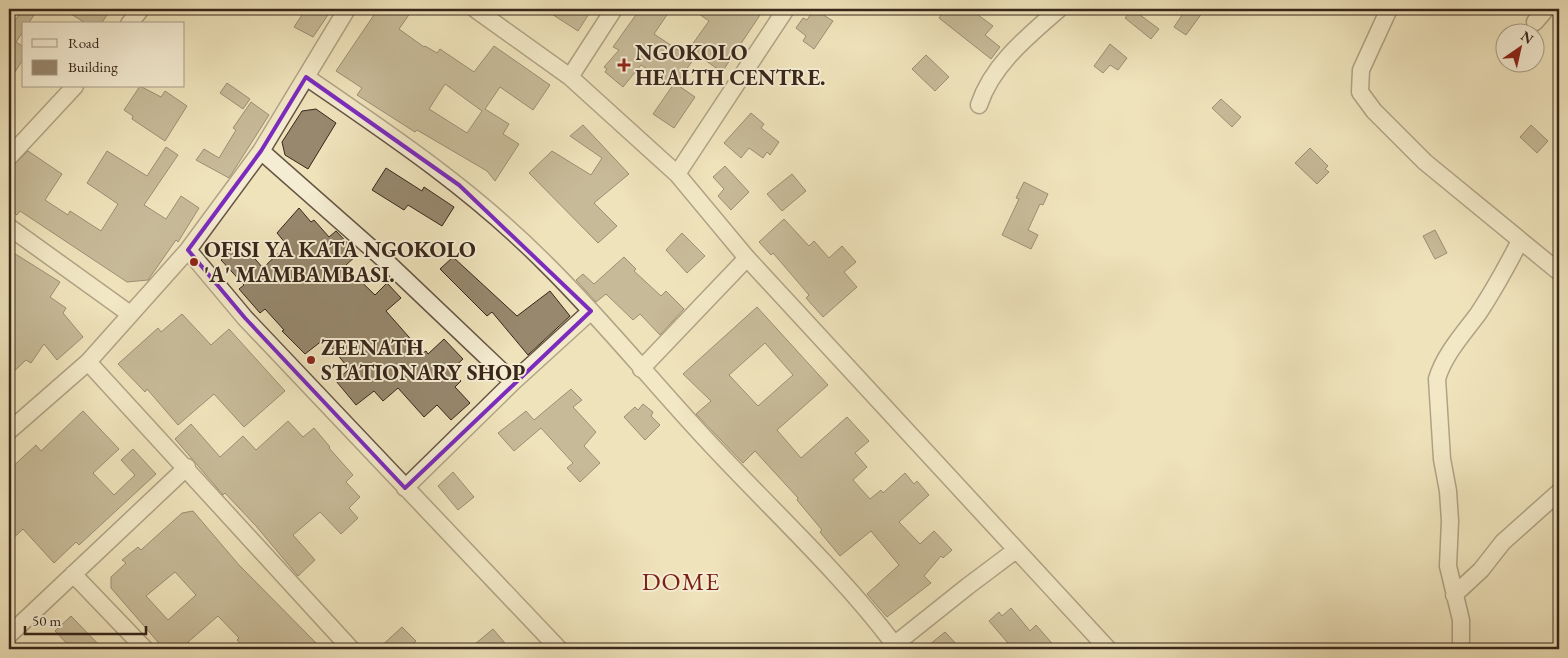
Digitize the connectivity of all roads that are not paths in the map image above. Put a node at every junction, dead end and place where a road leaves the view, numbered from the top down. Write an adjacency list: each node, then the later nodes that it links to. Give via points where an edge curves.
1 (141, 9): 9 (street)
2 (346, 9): 11 (street)
3 (475, 9): 12 (street)
4 (614, 9): 12 (street)
5 (786, 9): 17 (street)
6 (1059, 9): 14 (street, via 1002,63 984,90)
7 (1389, 9): 19 (street, via 1361,70 1360,92 1424,162)
8 (1546, 9): 10 (street)
9 (131, 22)
10 (1535, 22)
11 (306, 77): 15 (street); 23 (street, via 459,185 546,264)
12 (570, 77): 17 (street)
13 (73, 88): 16 (street)
14 (979, 105)
15 (261, 151): 20 (street); 27 (street, via 388,263)
16 (9, 157)
17 (677, 174): 21 (street)
18 (9, 227): 24 (street)
19 (1520, 241): 22 (street); 34 (street, via 1501,278 1453,349 1437,379 1450,521 1448,566)
20 (188, 250): 24 (street); 30 (street, via 245,318)
21 (747, 258): 26 (street); 32 (street)
22 (1559, 272)
23 (591, 311): 26 (street); 27 (street)
24 (130, 314): 25 (street)
25 (88, 362): 28 (street); 29 (street)
26 (642, 369): 36 (street, via 849,591)
27 (513, 382): 30 (street)
28 (9, 431)
29 (187, 467): 33 (street); 38 (street)
30 (405, 488): 39 (street)
31 (1559, 492): 34 (street, via 1503,542 1481,570)
32 (1016, 550): 36 (street); 40 (street)
33 (73, 574): 35 (street); 37 (street)
34 (1454, 595): 41 (street, via 1461,620)
35 (9, 635)
36 (892, 647)
37 (145, 649)
38 (352, 649)
39 (559, 649)
40 (1108, 649)
41 (1461, 649)

